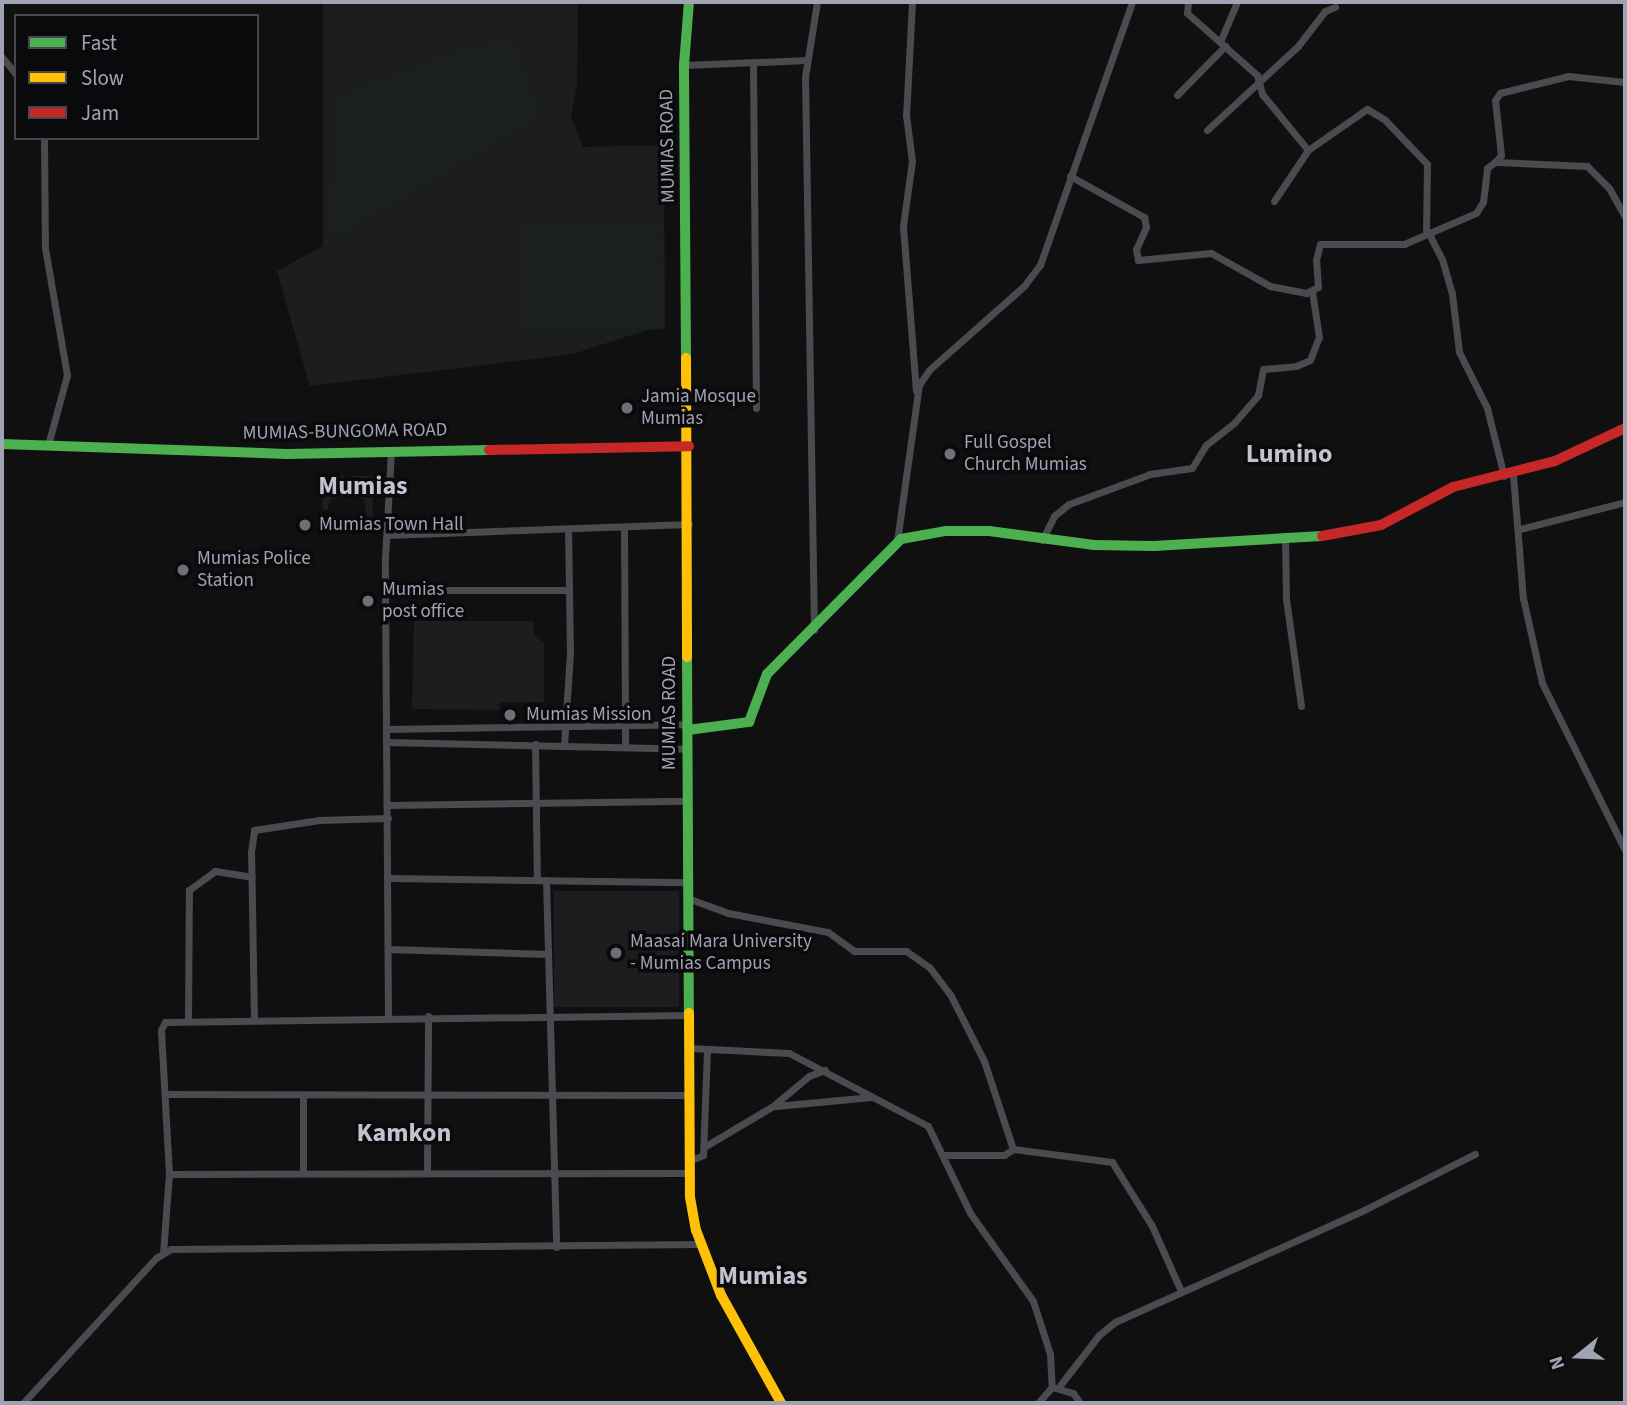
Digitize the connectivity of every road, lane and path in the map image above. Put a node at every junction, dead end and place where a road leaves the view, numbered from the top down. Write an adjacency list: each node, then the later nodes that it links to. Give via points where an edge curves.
1 (689, 2): 12 (street, MUMIAS ROAD)
2 (817, 2): 10 (street)
3 (912, 2): 26 (street, via 906,115 912,161 903,226)
4 (1132, 2): 21 (street)
5 (1188, 2): 8 (street, via 1187,13)
6 (1237, 2): 8 (street)
7 (1335, 7): 15 (street, via 1325,11 1312,31)
8 (1223, 44): 15 (street, via 1257,75); 16 (street)
9 (2, 57): 13 (street)
10 (806, 60): 11 (street); 45 (street)
11 (753, 64): 12 (street); 27 (street)
12 (684, 65): 31 (street, MUMIAS ROAD)
13 (14, 72)
14 (1625, 82): 20 (street, via 1568,76 1500,93 1495,100 1501,155)
15 (1258, 83): 17 (street); 19 (street)
16 (1177, 95)
17 (1207, 130)
18 (44, 140): 30 (street, via 45,248 67,376)
19 (1308, 150): 22 (street); 24 (street, via 1362,110 1379,116 1427,164)
20 (1495, 162): 23 (street, via 1587,166 1609,188); 24 (street, via 1487,168 1479,211)
21 (1070, 176): 25 (street, via 1144,216 1138,260 1211,253 1270,286); 26 (street, via 1034,275 929,370)
22 (1275, 201)
23 (1625, 217)
24 (1427, 233): 25 (street, via 1395,245 1320,244 1318,284); 33 (street, via 1442,259 1452,294 1460,352 1487,408)
25 (1312, 292): 41 (street, via 1320,337 1310,360 1263,369 1258,395 1234,423 1206,444 1188,470 1150,474 1069,504 1054,516)
26 (916, 391): 42 (street)
27 (756, 408)
28 (1625, 428): 33 (street)
29 (2, 444): 30 (street, MUMIAS-BUNGOMA ROAD)
30 (48, 445): 32 (street, MUMIAS-BUNGOMA ROAD, via 287,454)
31 (689, 446): 32 (street, MUMIAS-BUNGOMA ROAD); 35 (street, MUMIAS ROAD)
32 (391, 449): 39 (street)
33 (1508, 476): 37 (street); 40 (street, via 1453,486 1371,528)
34 (1625, 502): 37 (street)
35 (689, 524): 36 (street); 49 (street, MUMIAS ROAD)
36 (624, 527): 38 (street); 48 (street)
37 (1520, 529): 60 (street, via 1523,598 1542,683)
38 (568, 531): 39 (street); 44 (street)
39 (387, 535): 43 (street)
40 (1285, 536): 41 (street, via 1154,546); 46 (street, via 1286,599)
41 (1042, 540): 42 (street, via 960,531)
42 (897, 541): 45 (street)
43 (386, 590): 44 (street); 50 (street)
44 (569, 590): 47 (street)
45 (814, 631): 49 (street, via 764,678 749,722)
46 (1301, 706)
47 (566, 724): 48 (street); 50 (street); 53 (street)
48 (625, 727): 49 (street); 54 (street)
49 (688, 727): 55 (street, MUMIAS ROAD)
50 (386, 729): 51 (street)
51 (386, 742): 52 (street); 58 (street)
52 (535, 744): 53 (street); 57 (street)
53 (564, 745): 54 (street)
54 (625, 747): 55 (street)
55 (687, 749): 56 (street, MUMIAS ROAD)
56 (688, 801): 57 (street); 64 (street, MUMIAS ROAD)
57 (536, 804): 58 (street); 63 (street)
58 (388, 805): 59 (street)
59 (388, 818): 61 (street, via 256,828 251,844); 62 (street)
60 (1625, 850)
61 (252, 877): 72 (street, via 215,871 189,890); 73 (street)
62 (389, 877): 63 (street); 66 (street)
63 (541, 880): 64 (street); 67 (street)
64 (689, 882): 65 (street, MUMIAS ROAD)
65 (690, 900): 68 (street, MUMIAS ROAD); 85 (street, via 728,913 828,932 854,951 899,950 924,962 951,996 984,1061)
66 (388, 949): 67 (street); 69 (street)
67 (547, 954): 71 (street)
68 (690, 1015): 71 (street); 74 (street, MUMIAS ROAD)
69 (388, 1016): 70 (street); 73 (street)
70 (428, 1016): 71 (street); 81 (street)
71 (548, 1017): 79 (street)
72 (188, 1019): 73 (street); 77 (street, via 169,1020 162,1027)
73 (254, 1020)
74 (690, 1048): 75 (street); 78 (street, MUMIAS ROAD)
75 (707, 1049): 76 (street, via 789,1053); 84 (street)
76 (825, 1070): 82 (street); 83 (street, via 809,1076)
77 (166, 1094): 80 (street); 92 (street)
78 (689, 1095): 79 (street); 88 (street, MUMIAS ROAD)
79 (551, 1096): 81 (street); 91 (street)
80 (303, 1097): 81 (street); 89 (street)
81 (426, 1097): 90 (street)
82 (873, 1097): 83 (street); 87 (street, via 928,1126)
83 (774, 1106): 84 (street)
84 (704, 1147): 88 (street, via 702,1158)
85 (1013, 1149): 87 (street, via 1004,1155); 96 (street, via 1112,1162 1152,1226)
86 (1475, 1154): 96 (street, via 1366,1209)
87 (943, 1155): 97 (street, via 970,1213 1033,1301 1051,1353)
88 (689, 1167): 91 (street); 93 (street, MUMIAS ROAD, via 691,1210)
89 (303, 1170): 90 (street); 92 (street)
90 (426, 1171): 91 (street)
91 (552, 1172): 94 (street)
92 (169, 1174): 95 (street)
93 (701, 1244): 94 (street); 99 (street, MUMIAS ROAD, via 721,1295)
94 (556, 1247): 95 (street, via 211,1246)
95 (163, 1253): 98 (street)
96 (1181, 1291): 97 (street, via 1108,1328)
97 (1055, 1388): 100 (street); 101 (street, via 1073,1393)
98 (23, 1403)
99 (780, 1403)
100 (1038, 1403)
101 (1080, 1403)

